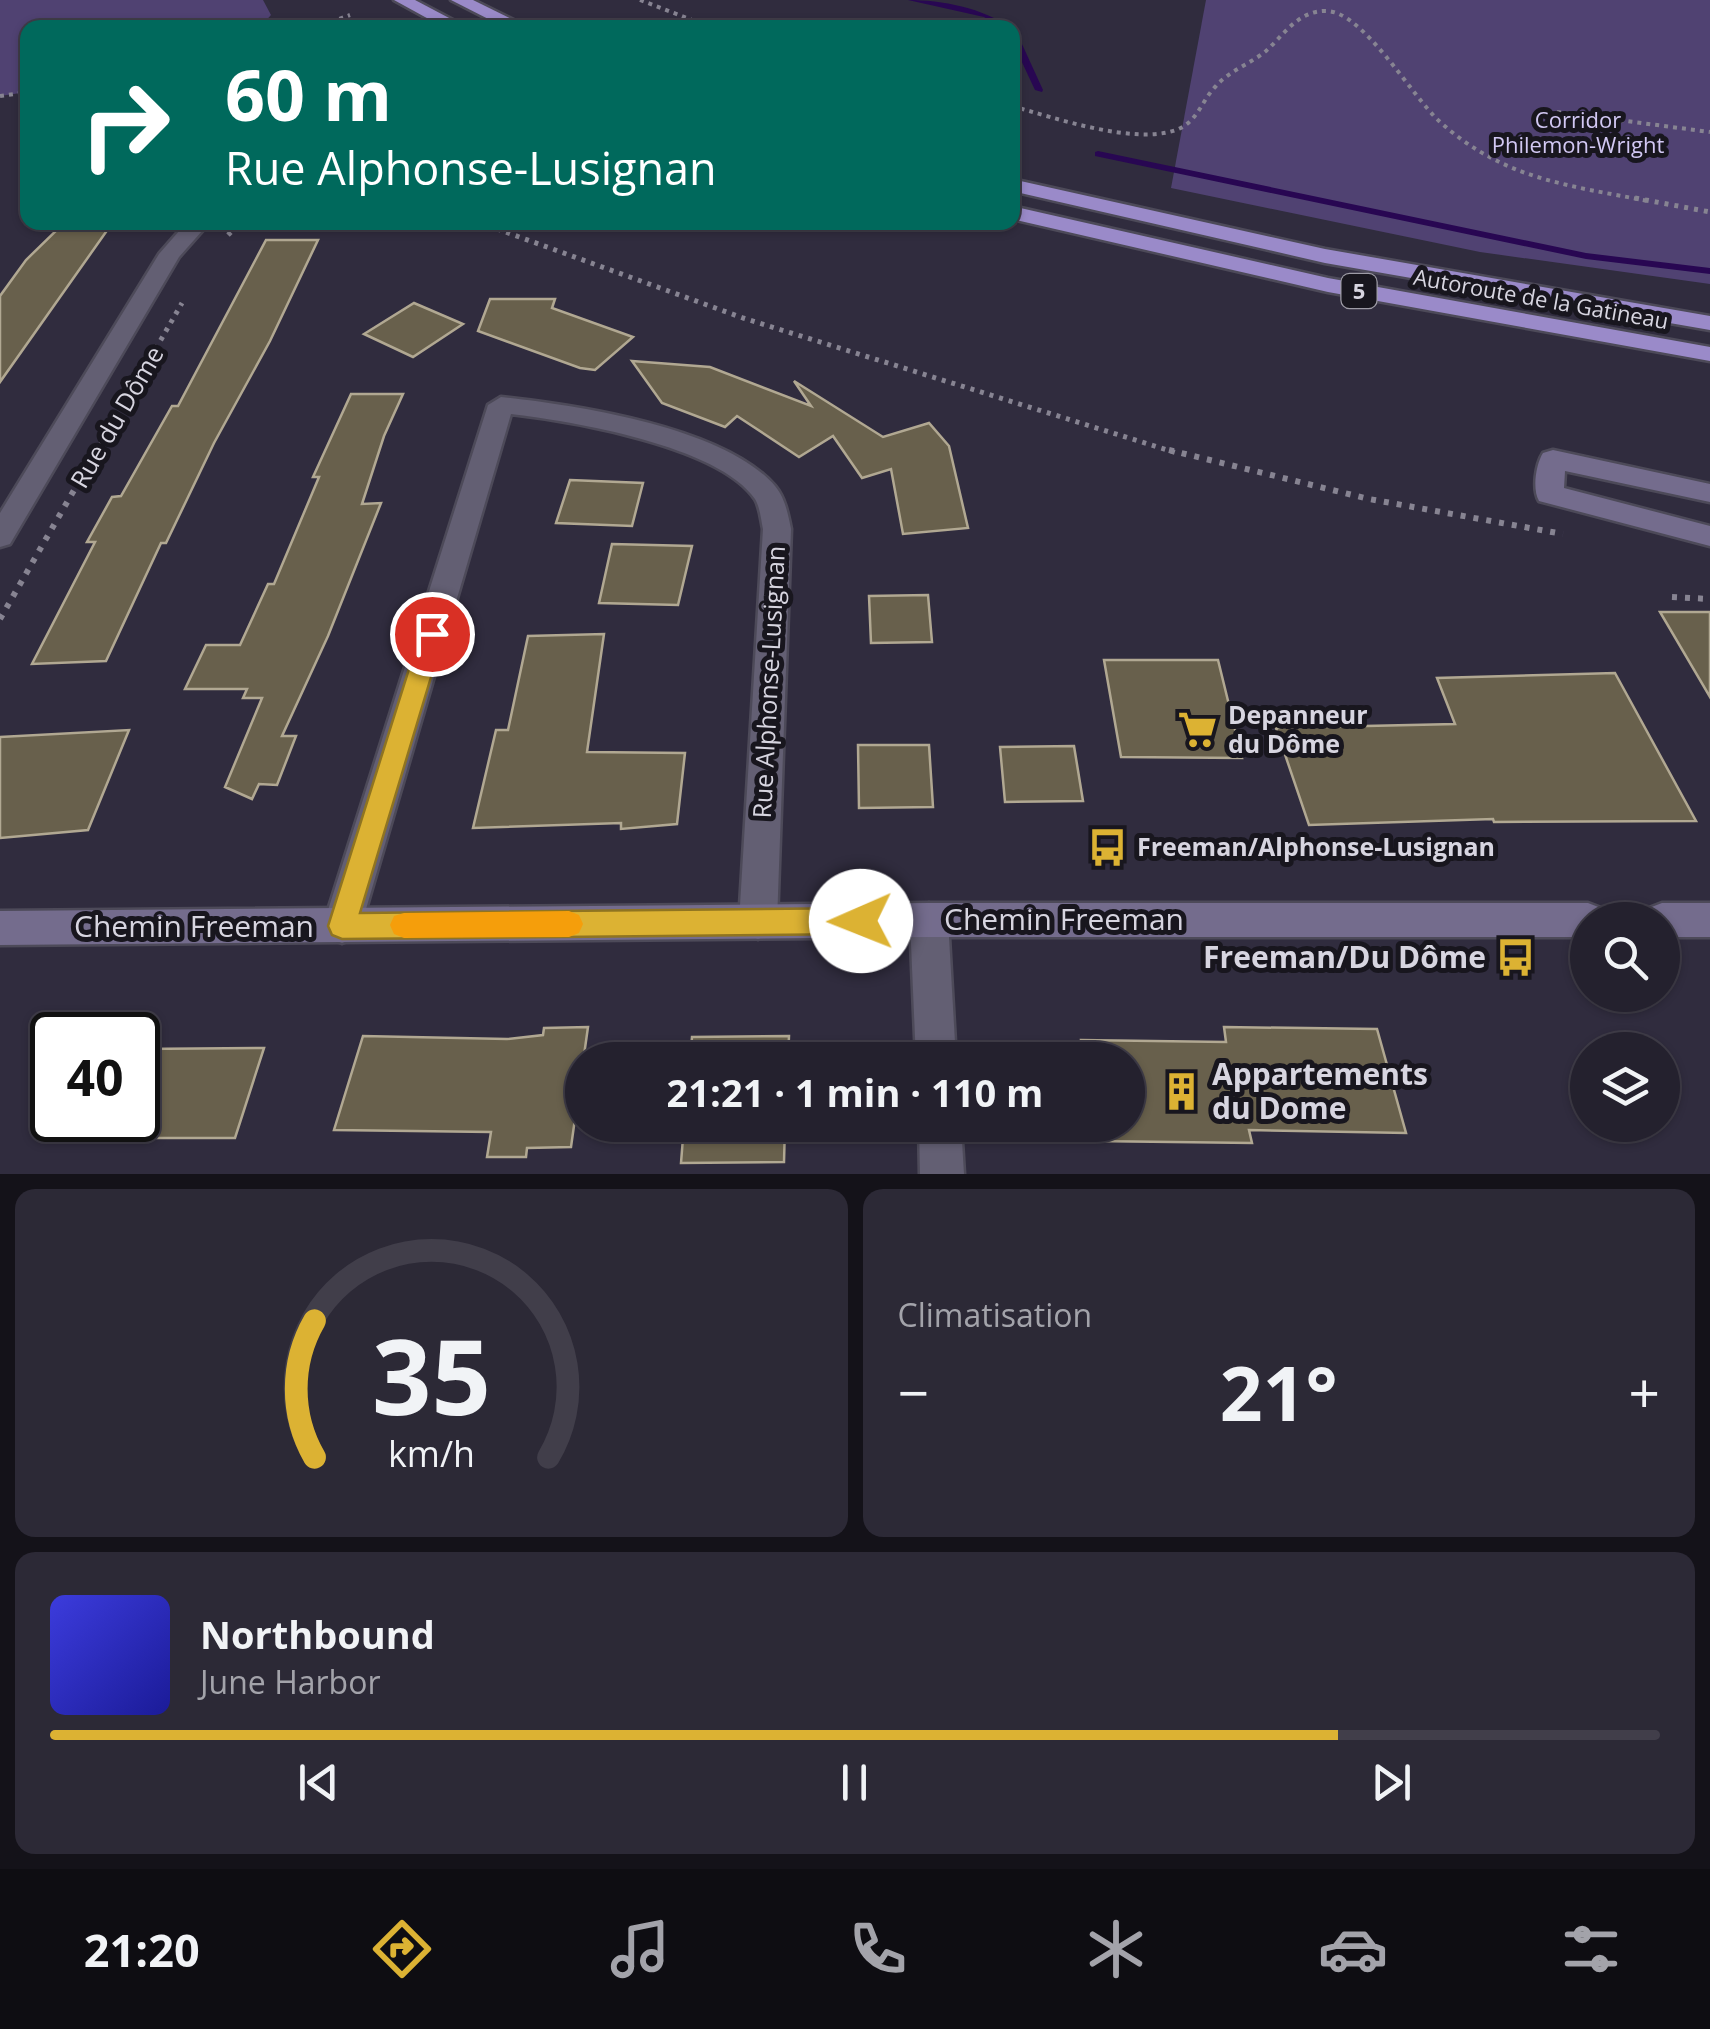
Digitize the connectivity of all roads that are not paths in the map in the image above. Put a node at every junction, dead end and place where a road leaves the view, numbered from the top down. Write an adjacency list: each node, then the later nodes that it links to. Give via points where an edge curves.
1 (402, 0): 3 (highway)
2 (459, 0): 4 (highway)
3 (443, 20)
4 (504, 20)
5 (1020, 187): 8 (highway, Autoroute de la Gatineau / 5, via 1325,256)
6 (1020, 214): 9 (highway, Autoroute de la Gatineau / 5, via 1343,288)
7 (192, 230): 12 (street, Rue du Dôme, via 170,254)
8 (1710, 323)
9 (1710, 354)
10 (1710, 492): 11 (street, via 1553,459 1549,494)
11 (1710, 536)
12 (0, 537)
13 (929, 920): 14 (street, Chemin Freeman); 17 (street, Chemin Freeman); 20 (street)
14 (1570, 920)
15 (1680, 920): 16 (street)
16 (1710, 920)
17 (758, 922): 18 (street, Chemin Freeman); 18 (street, Rue Alphonse-Lusignan, via 777,528 768,495 713,456 597,416 502,405)
18 (342, 926): 19 (street, Chemin Freeman)
19 (0, 928)
20 (935, 1042)
21 (941, 1142): 22 (street)
22 (942, 1174)

